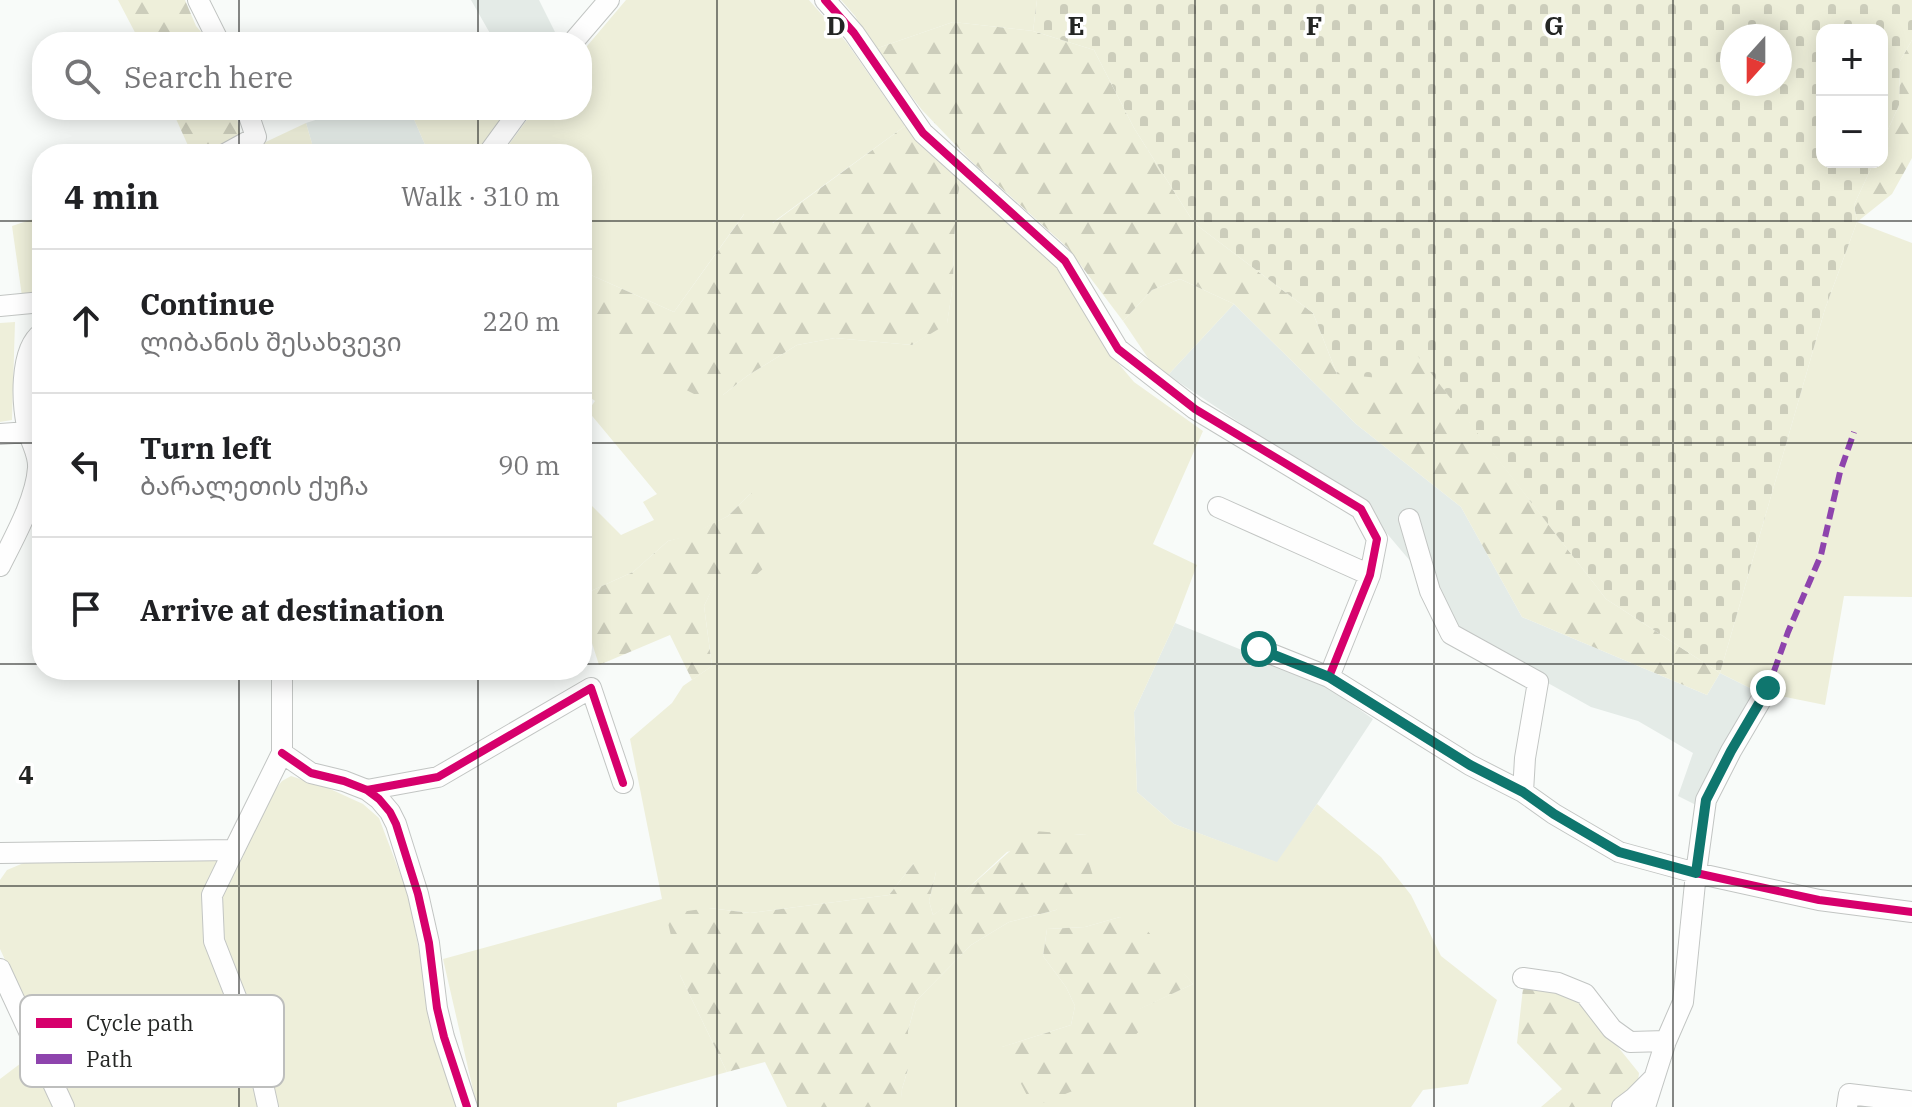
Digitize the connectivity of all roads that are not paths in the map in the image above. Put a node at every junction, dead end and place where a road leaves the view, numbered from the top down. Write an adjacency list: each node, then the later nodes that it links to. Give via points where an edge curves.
1 (198, 0): 4 (street)
2 (609, 0): 5 (street)
3 (825, 0): 20 (street, via 923,133 1065,261 1118,349 1195,409 1361,509 1377,539)
4 (214, 32)
5 (582, 32)
6 (250, 120): 8 (street, via 256,137)
7 (513, 120): 9 (street)
8 (243, 144)
9 (495, 144)
10 (32, 303): 11 (street)
11 (0, 306)
12 (32, 344): 13 (street, via 25,377)
13 (28, 432): 14 (street); 15 (street)
14 (0, 434)
15 (32, 442)
16 (32, 493): 19 (street)
17 (1218, 507): 20 (street)
18 (1409, 519): 28 (street, via 1430,591 1451,634 1538,682)
19 (0, 566)
20 (1370, 575): 22 (street)
21 (1259, 649): 22 (street)
22 (1329, 677): 28 (street)
23 (282, 680): 25 (street)
24 (1768, 688): 31 (street, via 1706,800)
25 (282, 753): 27 (street, via 311,773); 29 (street)
26 (623, 783): 27 (street, via 591,688 438,777)
27 (367, 790): 44 (street, via 390,812 418,894 437,1008)
28 (1523, 792): 31 (street, via 1619,852)
29 (234, 850): 30 (street); 35 (street, via 212,895 214,941)
30 (4, 859)
31 (1696, 873): 32 (street, via 1819,900); 37 (street, via 1683,1002)
32 (1912, 912)
33 (0, 969): 36 (street)
34 (1523, 978): 37 (street, via 1585,994 1612,1029 1630,1042)
35 (235, 995)
36 (20, 1012)
37 (1666, 1041): 38 (street)
38 (1654, 1078): 45 (street); 46 (street)
39 (55, 1087): 42 (street)
40 (264, 1087): 43 (street)
41 (1910, 1098): 47 (street, via 1849,1094)
42 (64, 1107)
43 (268, 1107)
44 (467, 1107)
45 (1622, 1107)
46 (1645, 1107)
47 (1847, 1107)

